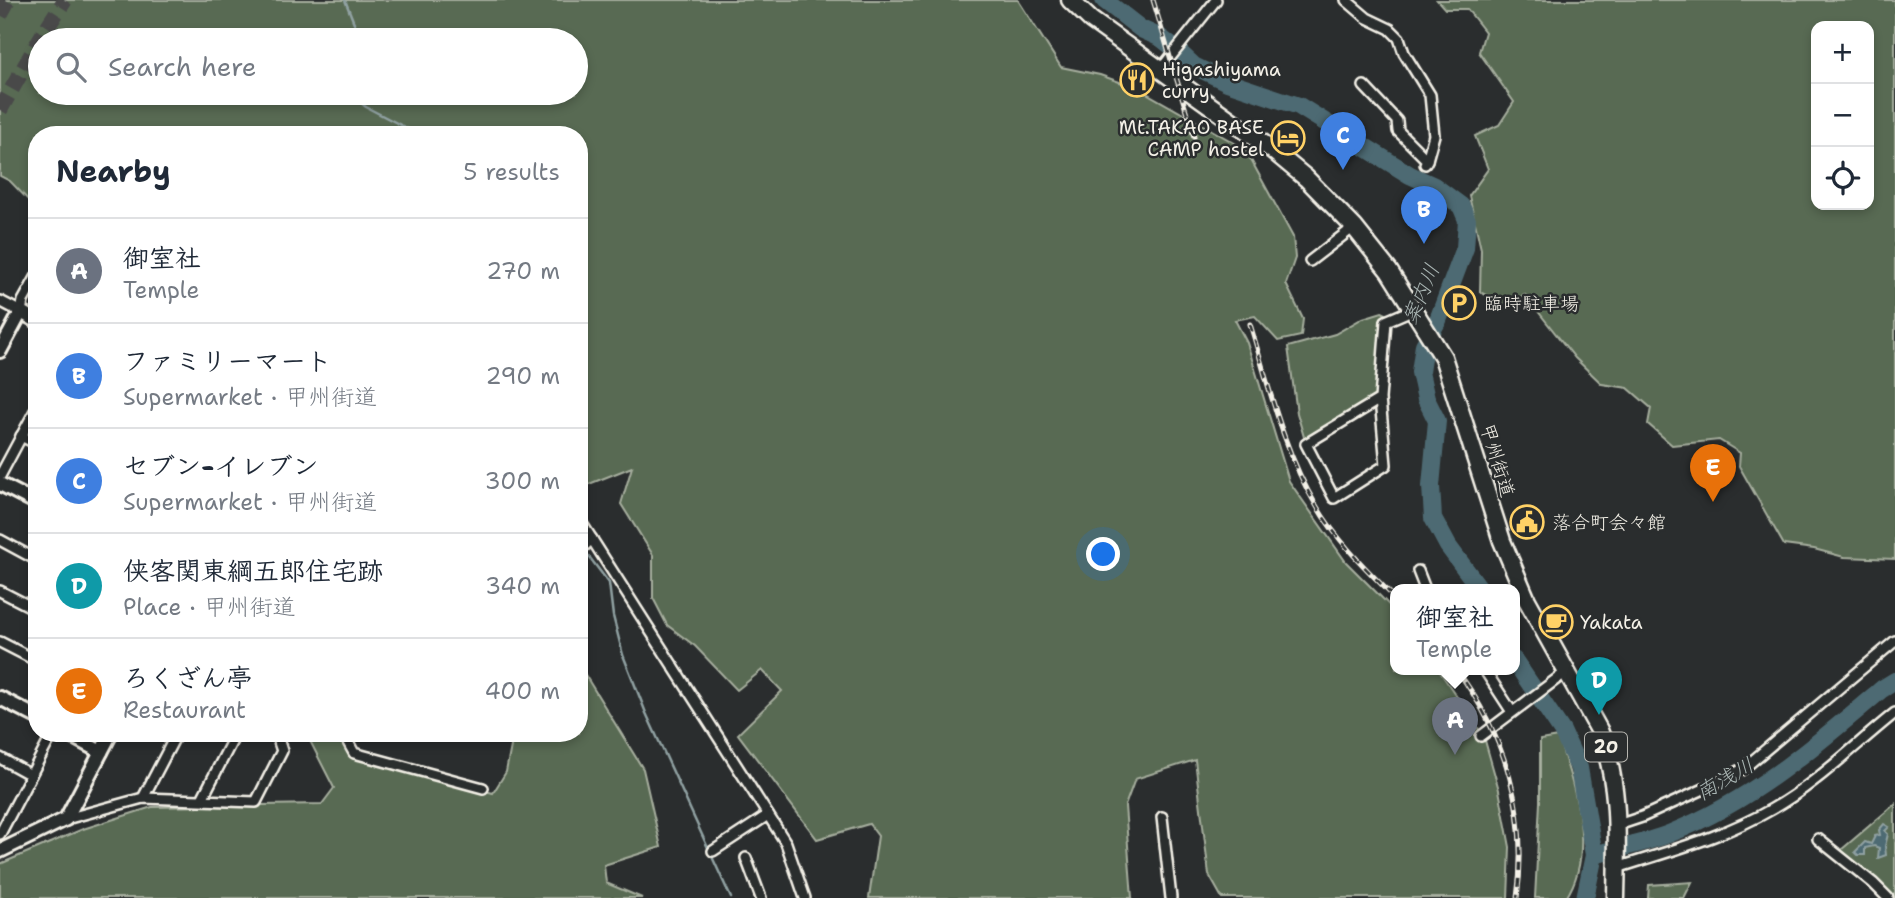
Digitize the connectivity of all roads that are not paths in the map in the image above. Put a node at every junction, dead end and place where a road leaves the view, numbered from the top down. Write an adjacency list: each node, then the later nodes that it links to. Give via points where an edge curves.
1 (1070, 0): 4 (highway, 20, via 1091,20)
2 (1216, 0): 4 (street)
3 (1346, 0): 5 (street, via 1399,38 1430,95 1434,135 1425,163 1398,131 1397,121)
4 (1164, 65): 6 (highway, 20, via 1306,178)
5 (1364, 86)
6 (1354, 227): 7 (street); 10 (highway, 20)
7 (1310, 261)
8 (28, 292): 11 (street)
9 (0, 301): 11 (street)
10 (1414, 309): 14 (street, via 1386,321); 26 (highway, 甲州街道 / 20, via 1439,347)
11 (21, 313): 12 (street); 13 (street)
12 (28, 316)
13 (0, 351)
14 (1380, 399): 14 (street, via 1306,444 1334,498 1386,465)
15 (28, 424): 16 (street)
16 (22, 436): 17 (street); 18 (street)
17 (28, 439)
18 (0, 476)
19 (0, 484): 20 (street)
20 (28, 498)
21 (0, 540): 23 (street)
22 (588, 550): 53 (street)
23 (28, 555)
24 (1418, 571): 25 (street)
25 (1423, 584)
26 (1515, 584)
27 (0, 591): 29 (street)
28 (1521, 602): 33 (highway, 甲州街道 / 20)
29 (28, 605)
30 (1895, 641): 57 (street, via 1744,768)
31 (0, 642): 32 (street)
32 (28, 656)
33 (1566, 672): 36 (street); 57 (highway, 甲州街道 / 20, via 1608,751 1616,786)
34 (1488, 675): 36 (street)
35 (0, 698): 37 (street)
36 (1512, 712): 39 (street)
37 (28, 713)
38 (1895, 713): 63 (street, via 1772,810 1699,842)
39 (1481, 736)
40 (48, 742): 49 (street)
41 (83, 742): 47 (street)
42 (106, 742): 47 (street)
43 (171, 742): 51 (street)
44 (231, 742): 52 (street)
45 (279, 742): 52 (street, via 282,751 256,802)
46 (348, 742): 50 (street, via 354,753)
47 (101, 752): 56 (street)
48 (0, 758): 49 (street)
49 (31, 775): 55 (street)
50 (483, 788)
51 (143, 798): 52 (street); 56 (street)
52 (202, 799)
53 (768, 815): 61 (street); 65 (street, via 786,844)
54 (1161, 817): 66 (street)
55 (4, 818): 58 (street)
56 (66, 819): 60 (street)
57 (1617, 828): 63 (highway, 甲州街道 / 20)
58 (0, 834)
59 (1818, 839): 68 (street)
60 (0, 851)
61 (713, 851)
62 (746, 858): 64 (street)
63 (1617, 866): 67 (highway, 甲州街道 / 20)
64 (761, 898)
65 (805, 898)
66 (1171, 898)
67 (1616, 898)
68 (1888, 898)

